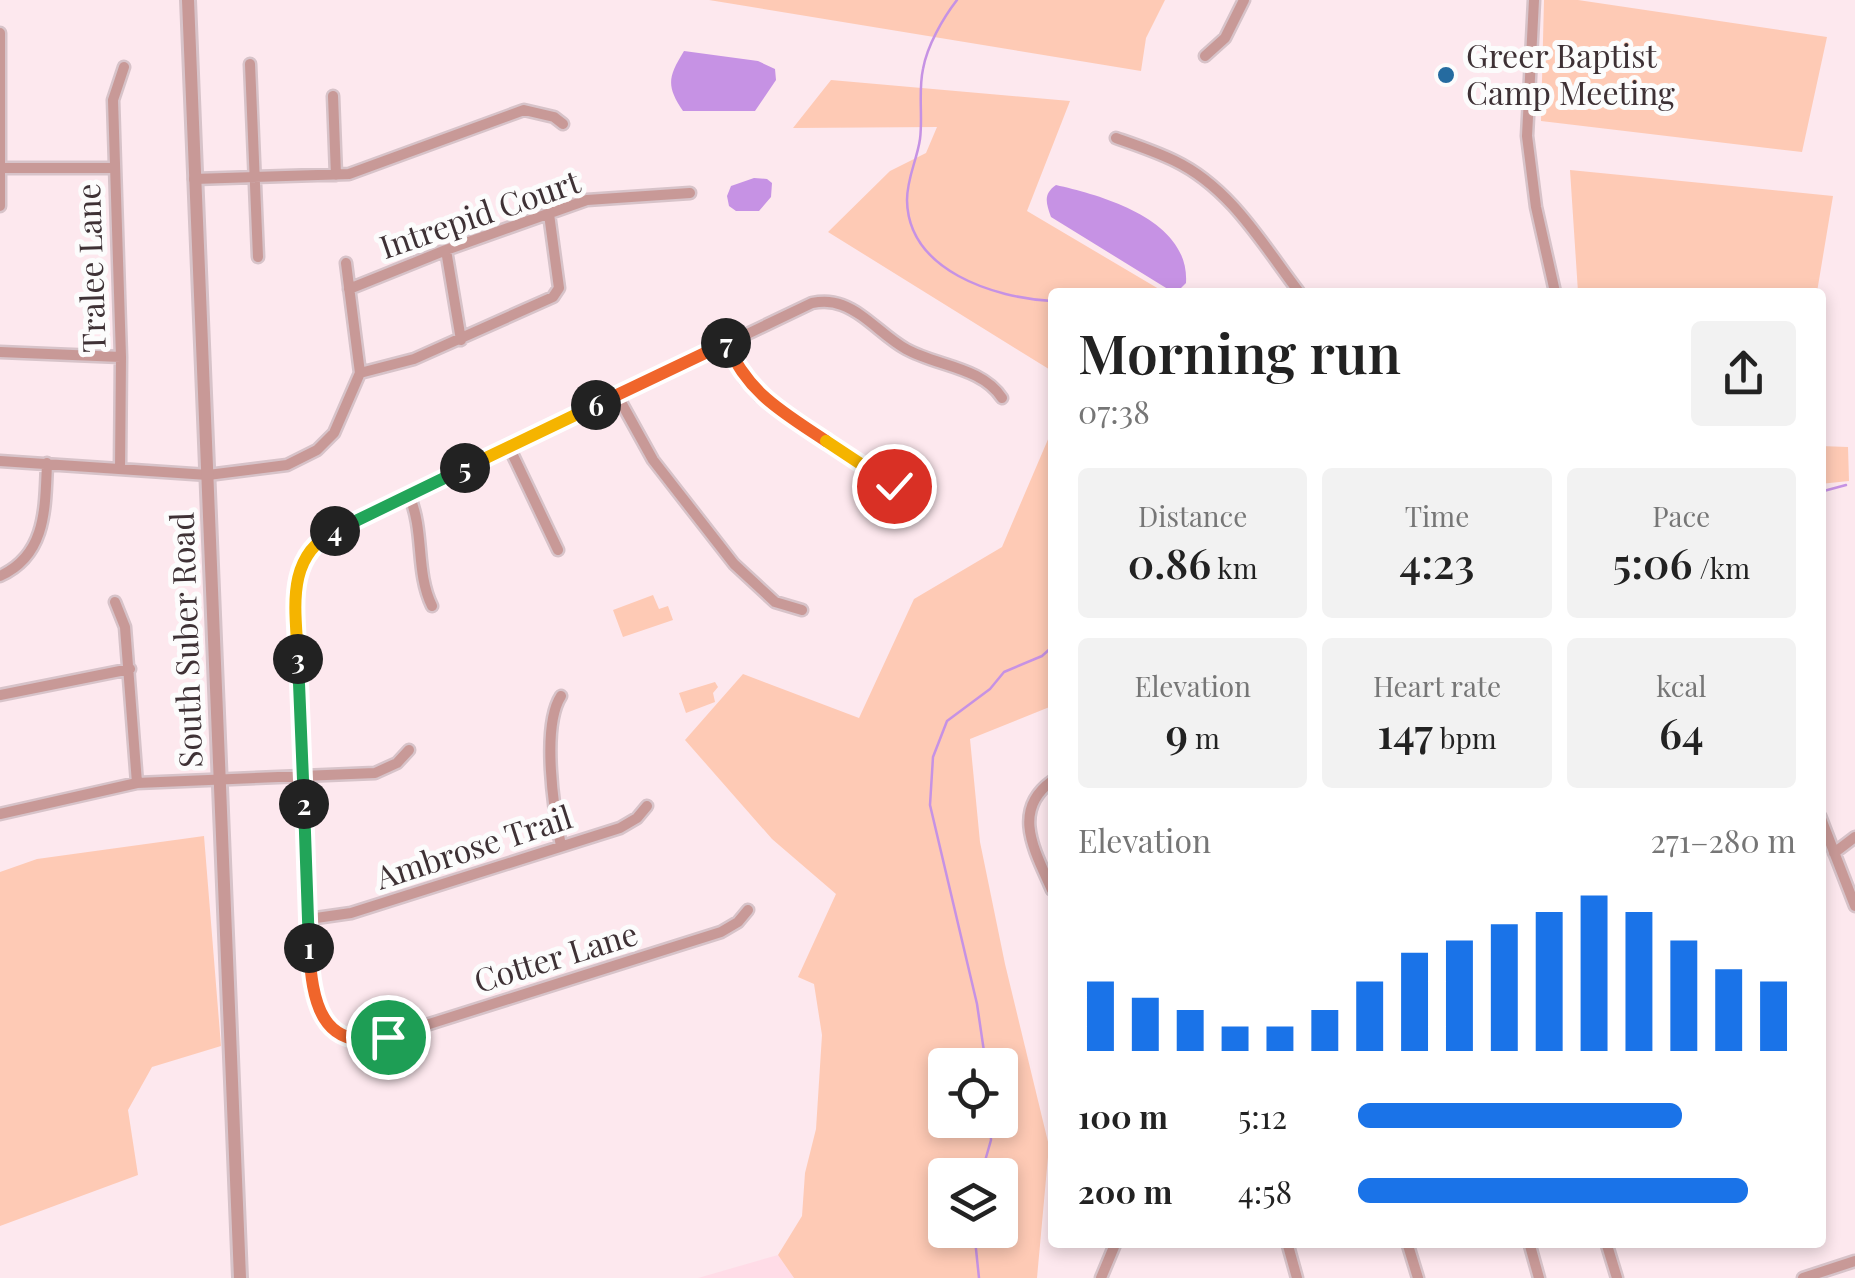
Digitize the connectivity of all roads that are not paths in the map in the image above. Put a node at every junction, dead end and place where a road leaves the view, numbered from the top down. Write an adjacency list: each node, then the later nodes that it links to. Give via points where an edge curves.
1 (188, 0): 15 (street, South Suber Road)
2 (1244, 0): 5 (street, via 1225,38)
3 (1534, 0): 23 (street, via 1528,136)
4 (0, 33): 11 (street)
5 (1204, 56)
6 (250, 64): 14 (street)
7 (124, 67): 12 (street, Tralee Lane, via 112,100)
8 (334, 96): 13 (street)
9 (563, 124): 13 (street, via 535,111 516,111)
10 (1116, 138): 22 (street, via 1204,179 1237,208)
11 (2, 168): 12 (street); 17 (street)
12 (113, 168): 28 (street, Tralee Lane)
13 (336, 175): 14 (street)
14 (256, 178): 15 (street); 20 (street)
15 (194, 180): 36 (street, South Suber Road)
16 (690, 194): 18 (street, Intrepid Court, via 587,200)
17 (0, 206)
18 (549, 214): 19 (street, Intrepid Court); 25 (street, via 557,292)
19 (446, 250): 24 (street, Intrepid Court); 25 (street)
20 (258, 257)
21 (346, 263): 24 (street)
22 (1296, 288)
23 (1554, 288)
24 (349, 289): 29 (street)
25 (461, 340): 29 (street)
26 (726, 342): 30 (street, Cotter Lane); 31 (street, Cotter Lane, via 812,302 838,303 907,350 982,379); 38 (street, via 760,396 894,486)
27 (0, 352): 28 (street)
28 (120, 357): 35 (street, Tralee Lane)
29 (360, 373): 36 (street, via 334,433 317,450 287,465)
30 (617, 395): 32 (street, Cotter Lane); 43 (street, via 654,460 734,564 768,598)
31 (1002, 398)
32 (509, 447): 37 (street, Cotter Lane); 39 (street)
33 (0, 461): 34 (street)
34 (47, 462): 35 (street); 40 (street, via 35,546)
35 (120, 469): 36 (street)
36 (208, 475): 49 (street, South Suber Road)
37 (409, 495): 42 (street); 48 (street, Cotter Lane, via 329,534 300,567 295,593)
38 (911, 511)
39 (558, 550)
40 (0, 576)
41 (115, 602): 44 (street)
42 (432, 606)
43 (802, 610)
44 (130, 669): 45 (street); 50 (street)
45 (0, 696)
46 (560, 696): 56 (street, via 551,724)
47 (409, 750): 48 (street, via 379,772)
48 (302, 776): 49 (street); 61 (street, Cotter Lane)
49 (220, 780): 50 (street); 68 (street, South Suber Road)
50 (137, 784): 53 (street)
51 (1048, 786): 58 (street, via 1032,804 1028,830)
52 (647, 806): 56 (street, Ambrose Trail, via 627,824)
53 (0, 814)
54 (1826, 831): 57 (street)
55 (1855, 837): 57 (street)
56 (561, 846): 61 (street, Ambrose Trail, via 351,913)
57 (1834, 852): 59 (street)
58 (1048, 880)
59 (1855, 906)
60 (748, 910): 61 (street, Cotter Lane, via 721,932 371,1040 340,1033 318,1010)
61 (309, 919)
62 (1114, 1248): 69 (street)
63 (1288, 1248): 70 (street)
64 (1410, 1248): 71 (street)
65 (1531, 1248): 72 (street)
66 (1608, 1248): 73 (street)
67 (1855, 1261): 74 (street)
68 (240, 1278)
69 (1101, 1278)
70 (1297, 1278)
71 (1418, 1278)
72 (1539, 1278)
73 (1616, 1278)
74 (1804, 1278)

